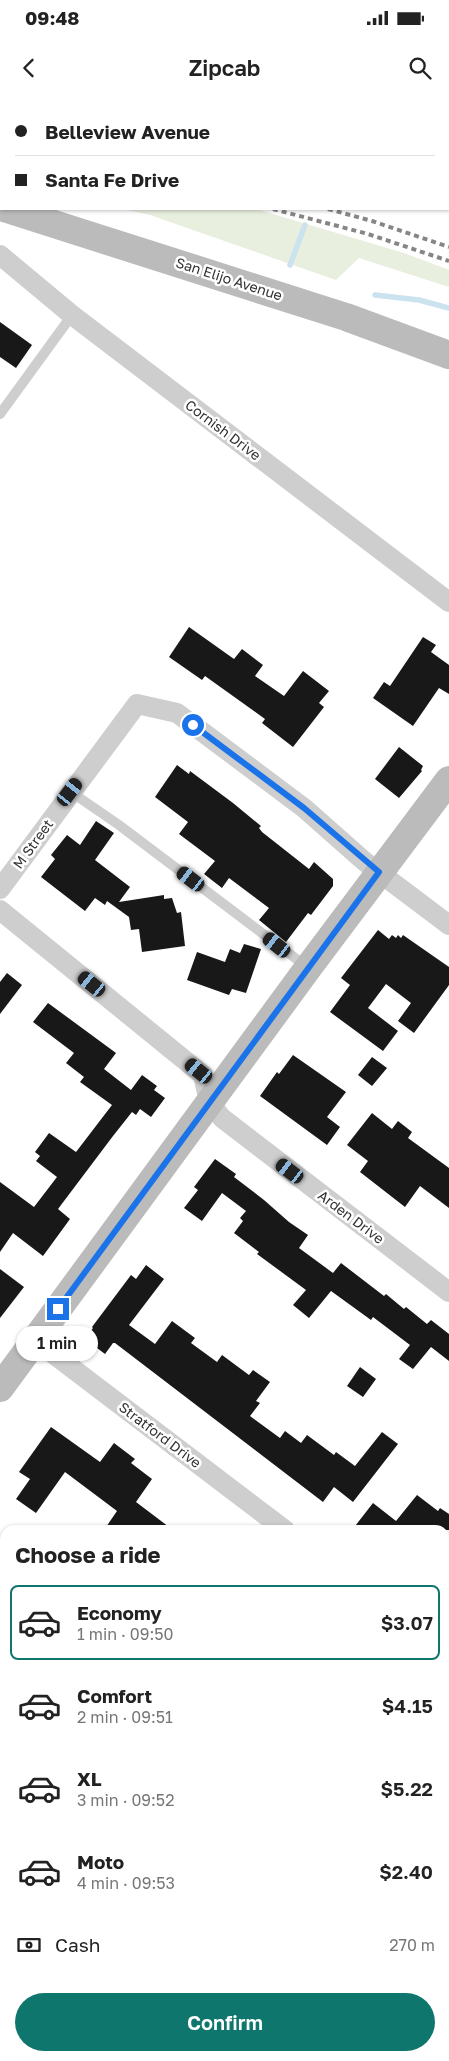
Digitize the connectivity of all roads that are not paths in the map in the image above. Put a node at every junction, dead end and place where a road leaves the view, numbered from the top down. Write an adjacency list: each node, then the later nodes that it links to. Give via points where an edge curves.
1 (10, 210): 4 (main road, San Elijo Avenue, via 346,317)
2 (0, 256): 3 (street, Cornish Drive)
3 (72, 315): 5 (lane); 6 (street, Cornish Drive)
4 (449, 355)
5 (0, 414)
6 (449, 602)
7 (449, 780): 9 (main road)
8 (70, 792): 9 (street, M Street, via 138,704 177,713 304,808); 10 (street, M Street); 13 (lane, via 119,825)
9 (379, 872): 12 (street); 13 (main road)
10 (0, 889)
11 (0, 910): 14 (street, via 203,1074)
12 (449, 925)
13 (308, 968): 14 (main road)
14 (209, 1102): 15 (street, Arden Drive, via 227,1122); 16 (main road)
15 (449, 1292)
16 (35, 1340): 17 (main road); 18 (street, Stratford Drive)
17 (0, 1388)
18 (278, 1525)

